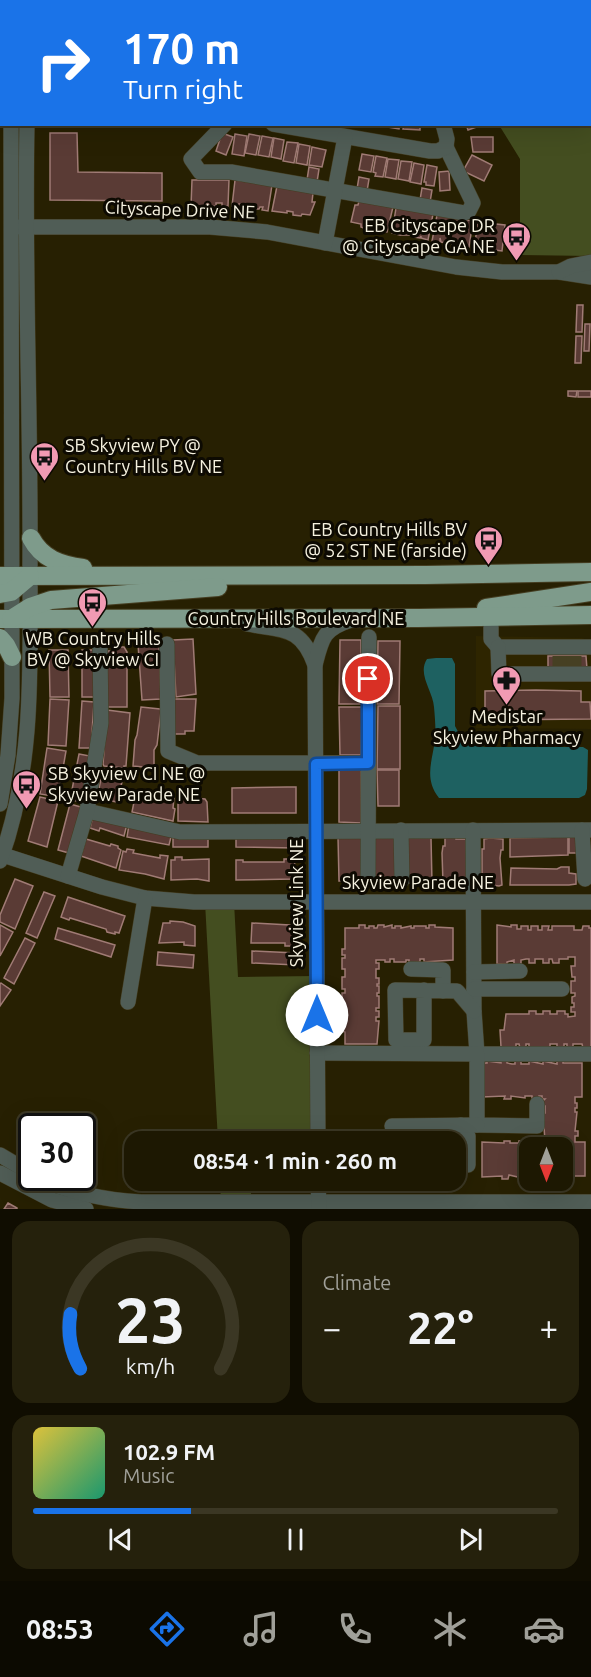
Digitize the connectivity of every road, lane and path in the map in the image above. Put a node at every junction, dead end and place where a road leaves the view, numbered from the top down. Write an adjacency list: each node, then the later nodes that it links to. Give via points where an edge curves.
1 (11, 126): 9 (street)
2 (27, 126): 10 (street)
3 (223, 126): 8 (street, via 191,159 200,172 231,172)
4 (284, 126): 6 (street)
5 (444, 126): 7 (street)
6 (345, 137): 7 (street, via 430,151); 8 (street)
7 (446, 147): 8 (street, via 472,203 464,213)
8 (335, 190): 11 (street)
9 (12, 227): 10 (street, Cityscape Drive NE); 20 (street)
10 (28, 227): 11 (street, Cityscape Drive NE, via 210,227); 15 (street)
11 (325, 243): 13 (street, Cityscape Drive NE, via 456,267)
12 (591, 262): 13 (street, Cityscape Drive NE)
13 (559, 272): 14 (street, Cityscape Drive NE)
14 (591, 277)
15 (31, 538): 17 (street); 18 (main road, via 42,554 56,562)
16 (591, 572): 19 (main road)
17 (30, 576): 18 (main road); 20 (main road); 22 (street)
18 (129, 576): 19 (main road)
19 (357, 576): 22 (main road, via 51,600)
20 (5, 585): 28 (street)
21 (591, 592): 27 (main road)
22 (30, 613): 28 (main road, Country Hills Boulevard NE); 29 (main road, Country Hills Boulevard NE); 52 (street, via 26,754 20,793)
23 (591, 615): 24 (main road, Country Hills Boulevard NE)
24 (538, 616): 25 (main road, Country Hills Boulevard NE); 30 (main road)
25 (491, 617): 27 (main road, Country Hills Boulevard NE); 34 (street, via 492,639)
26 (357, 618): 27 (main road, Country Hills Boulevard NE); 29 (main road, Country Hills Boulevard NE); 40 (street, Skyview Link NE, via 325,633)
27 (418, 618)
28 (5, 619): 38 (street)
29 (223, 619): 40 (street, Skyview Link NE, via 298,636 309,648)
30 (591, 625)
31 (369, 637): 43 (street)
32 (0, 638): 38 (main road)
33 (167, 645): 44 (street, via 168,751 197,763)
34 (498, 647): 35 (street); 41 (street, via 500,674)
35 (542, 647): 39 (street); 41 (street)
36 (591, 647): 39 (street)
37 (100, 648): 46 (street, via 100,723)
38 (12, 657): 45 (street, via 11,731)
39 (567, 662): 41 (street); 42 (street)
40 (315, 665): 44 (street, Skyview Link NE)
41 (542, 674)
42 (591, 674)
43 (368, 763): 44 (street); 48 (street)
44 (316, 764): 47 (street, Skyview Link NE)
45 (0, 804)
46 (87, 811): 47 (street, via 180,832); 53 (street)
47 (316, 830): 48 (street); 58 (street, Skyview Link NE)
48 (367, 830): 49 (street); 54 (street)
49 (401, 830): 50 (street); 56 (street)
50 (473, 830): 51 (street); 59 (street)
51 (587, 830): 55 (street)
52 (1, 857): 53 (street, Skyview Parade NE)
53 (68, 876): 57 (street, Skyview Parade NE)
54 (368, 879)
55 (585, 879)
56 (402, 880)
57 (145, 898): 58 (street, Skyview Parade NE); 68 (street)
58 (316, 902): 59 (street, Skyview Parade NE); 70 (street, Skyview Link NE)
59 (474, 902): 60 (street, Skyview Parade NE); 63 (street)
60 (591, 902)
61 (411, 969): 67 (street, via 442,969)
62 (520, 971): 63 (street)
63 (474, 972): 64 (street)
64 (474, 988): 65 (street); 69 (street)
65 (561, 989)
66 (424, 990): 67 (street)
67 (443, 991): 69 (street, via 457,991)
68 (128, 1002)
69 (474, 1011): 71 (street)
70 (317, 1053): 71 (street); 77 (street, Skyview Link NE)
71 (477, 1054): 72 (street); 75 (street)
72 (591, 1054)
73 (537, 1104): 75 (street, via 537,1126)
74 (460, 1125): 75 (street); 76 (street); 79 (street, via 468,1136)
75 (477, 1125)
76 (392, 1126)
77 (318, 1131)
78 (0, 1155): 80 (street)
79 (468, 1165)
80 (18, 1166)
81 (0, 1173): 86 (street, via 52,1200)
82 (73, 1191): 85 (street)
83 (591, 1202): 84 (street)
84 (318, 1205): 85 (street)
85 (164, 1206)
86 (86, 1209)

